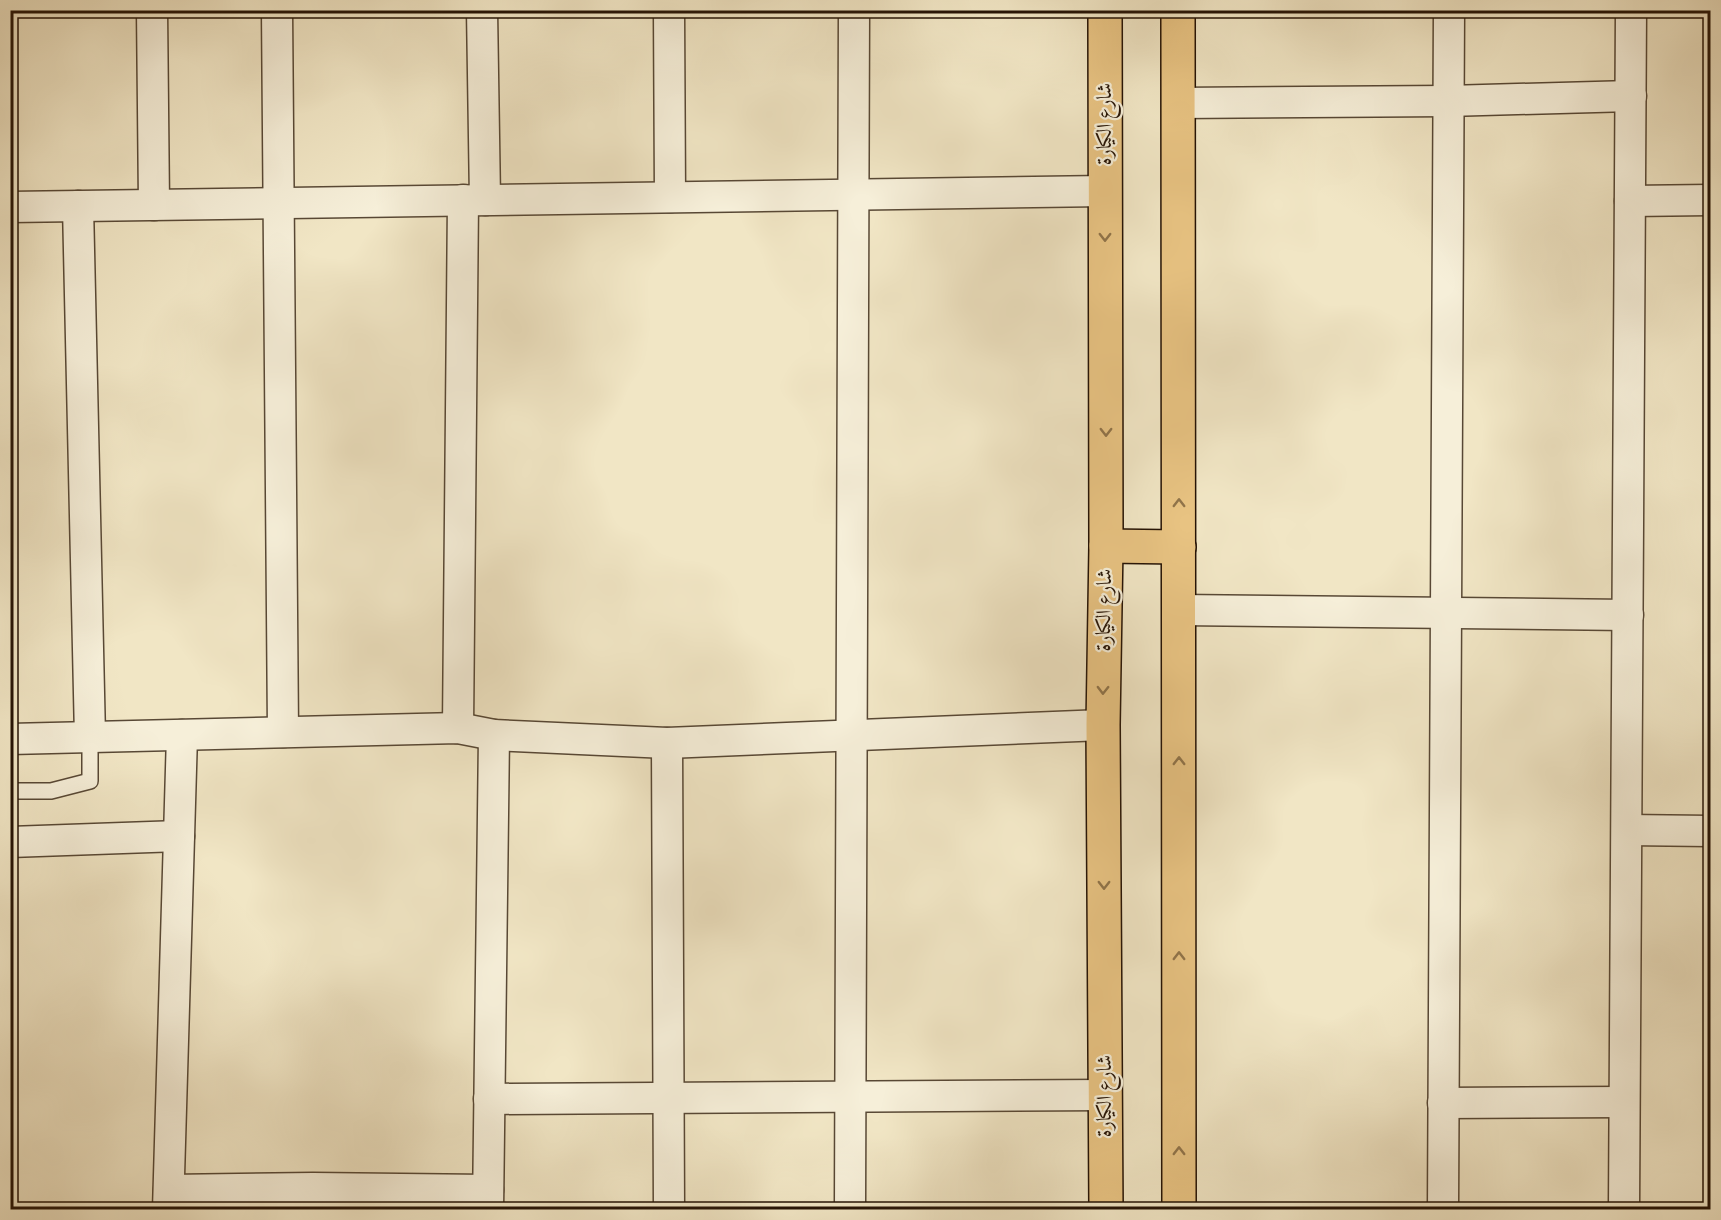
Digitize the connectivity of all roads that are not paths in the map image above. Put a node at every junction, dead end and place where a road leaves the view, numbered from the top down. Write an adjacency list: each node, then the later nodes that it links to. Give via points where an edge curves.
1 (152, 10): 20 (street)
2 (277, 10): 19 (street)
3 (482, 10): 16 (street)
4 (669, 10): 15 (street)
5 (854, 10): 14 (street)
6 (1105, 10): 13 (main road, شارع الكيارة)
7 (1178, 10): 12 (main road)
8 (1449, 10): 11 (street)
9 (1631, 10): 10 (street)
10 (1631, 96): 11 (street); 17 (street)
11 (1448, 101): 12 (street); 26 (street)
12 (1178, 103): 24 (main road, one-way to 12)
13 (1105, 191): 14 (street); 23 (main road, شارع الكيارة, one-way to 23)
14 (854, 195): 15 (street); 33 (street)
15 (670, 197): 16 (street)
16 (474, 200): 19 (street); 29 (street)
17 (1630, 201): 18 (street); 27 (street)
18 (1710, 201)
19 (279, 203): 20 (street); 30 (street)
20 (154, 205): 21 (street)
21 (78, 206): 22 (street); 34 (street)
22 (10, 207)
23 (1106, 546): 24 (main road); 28 (main road, شارع الكيارة, one-way to 28)
24 (1179, 547): 25 (main road)
25 (1179, 610): 26 (street); 54 (main road, one-way to 25)
26 (1446, 613): 27 (street); 47 (street)
27 (1628, 615): 38 (street)
28 (1103, 725): 33 (street); 42 (main road, شارع الكيارة, one-way to 42)
29 (458, 728): 30 (street); 32 (street)
30 (283, 732): 31 (street)
31 (182, 735): 34 (street); 40 (street)
32 (494, 735): 36 (street); 45 (street)
33 (852, 736): 36 (street); 43 (street)
34 (90, 737): 35 (street); 37 (lane, via 90,781 51,791)
35 (10, 739)
36 (667, 744): 44 (street)
37 (10, 791)
38 (1627, 830): 39 (street); 46 (street)
39 (1710, 831)
40 (179, 836): 41 (street); 49 (street)
41 (10, 842)
42 (1105, 1095): 43 (street); 53 (main road, شارع الكيارة)
43 (851, 1097): 44 (street); 52 (street)
44 (668, 1098): 45 (street); 51 (street)
45 (489, 1099): 50 (street)
46 (1624, 1102): 47 (street); 56 (street)
47 (1443, 1103): 55 (street)
48 (313, 1199): 49 (street); 50 (street)
49 (168, 1200)
50 (488, 1200)
51 (669, 1209)
52 (850, 1209)
53 (1106, 1209)
54 (1179, 1209)
55 (1443, 1209)
56 (1624, 1209)

